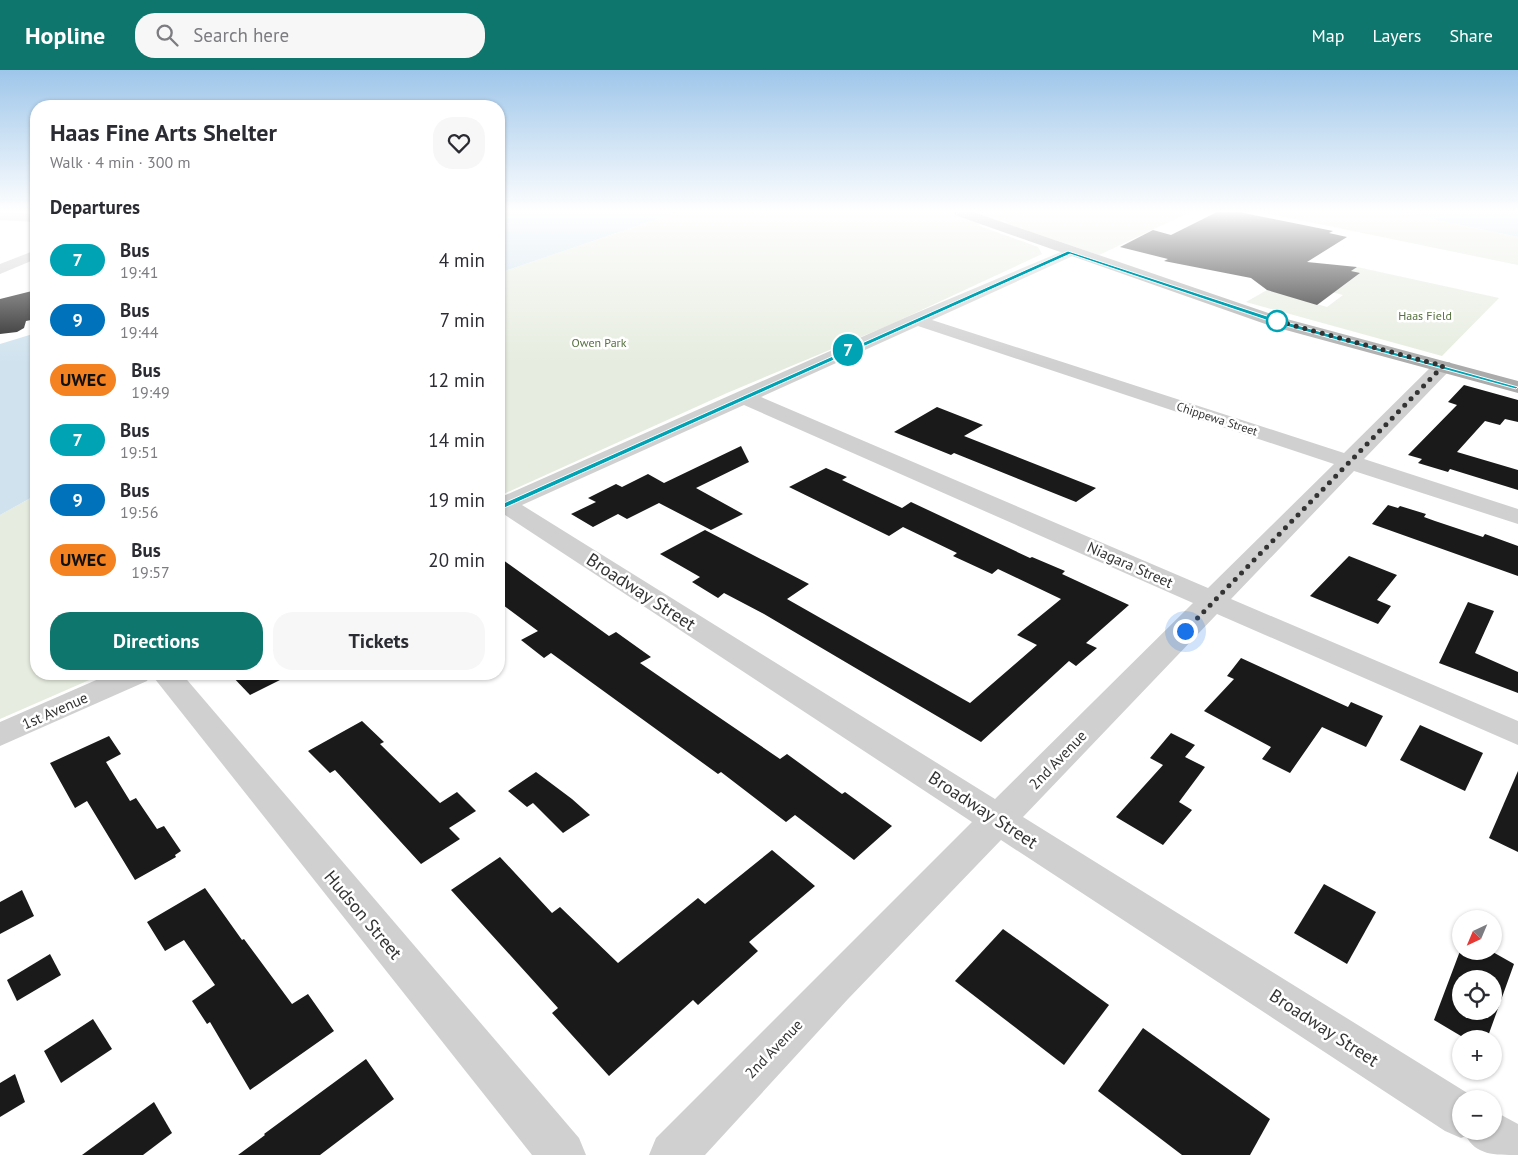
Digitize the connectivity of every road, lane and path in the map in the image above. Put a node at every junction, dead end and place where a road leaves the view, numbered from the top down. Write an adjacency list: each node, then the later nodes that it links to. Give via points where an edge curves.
1 (15, 263): 4 (street)
2 (1046, 263): 5 (street)
3 (1101, 263): 6 (main road, via 1277,322)
4 (0, 269)
5 (915, 320): 8 (street); 9 (street, Chippewa Street)
6 (1443, 366): 7 (main road); 9 (street, 2nd Avenue)
7 (1518, 387)
8 (743, 397): 10 (street); 13 (street, Niagara Street)
9 (1349, 462): 12 (street, Chippewa Street); 13 (street, 2nd Avenue)
10 (505, 505)
11 (505, 508): 18 (street, Broadway Street)
12 (1518, 517)
13 (1214, 602): 16 (street, Niagara Street); 18 (street, 2nd Avenue)
14 (123, 680): 17 (street, 1st Avenue)
15 (171, 680): 22 (street, Hudson Street)
16 (1518, 734)
17 (0, 735)
18 (999, 820): 19 (street, Broadway Street); 23 (street, 2nd Avenue)
19 (1452, 1109)
20 (1501, 1140): 21 (street)
21 (1518, 1151)
22 (562, 1155)
23 (673, 1155)

